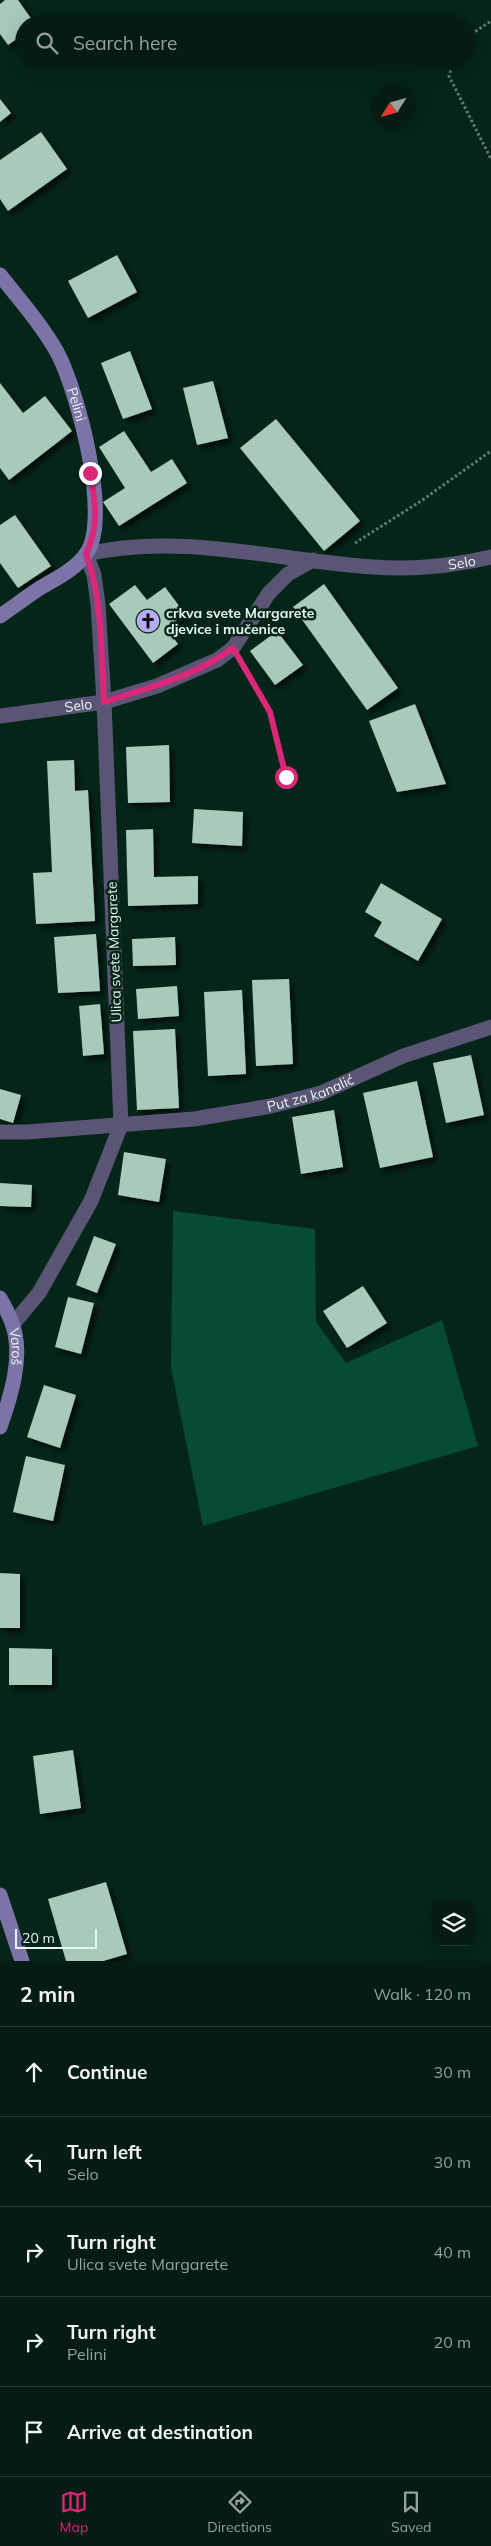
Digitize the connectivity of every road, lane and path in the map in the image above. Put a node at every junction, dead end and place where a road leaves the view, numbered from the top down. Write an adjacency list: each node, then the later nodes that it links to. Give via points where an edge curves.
1 (491, 21): 2 (path)
2 (476, 31)
3 (451, 70): 4 (path, via 449,76)
4 (491, 159)
5 (0, 276): 7 (main road, Pelini, via 37,321 57,352 71,384 84,428 96,501 94,532)
6 (491, 451): 10 (path, via 351,546)
7 (86, 554): 9 (street, Selo, via 122,546 170,545); 11 (main road, Selo); 13 (street, Ulica svete Margarete, via 94,575 98,604)
8 (491, 557): 10 (street, Selo, via 458,565 421,567)
9 (313, 560): 10 (street, Selo); 12 (street, Selo, via 288,574 269,593)
10 (341, 563)
11 (0, 616)
12 (233, 648): 13 (street, Selo, via 217,660 156,686); 15 (path, via 270,712)
13 (104, 702): 14 (street, Selo); 17 (street, Ulica svete Margarete)
14 (0, 716)
15 (286, 777)
16 (491, 1027): 17 (street, Put za kanalić, via 403,1056 321,1093 271,1106 194,1119)
17 (121, 1126): 18 (street, Put za kanalić); 20 (street, Ulica svete Margarete, via 91,1201 38,1293)
18 (0, 1132)
19 (0, 1298): 20 (main road, Varoš)
20 (13, 1324): 21 (main road, Varoš, via 15,1371)
21 (0, 1427)
22 (0, 1895): 23 (main road)
23 (22, 1961)

